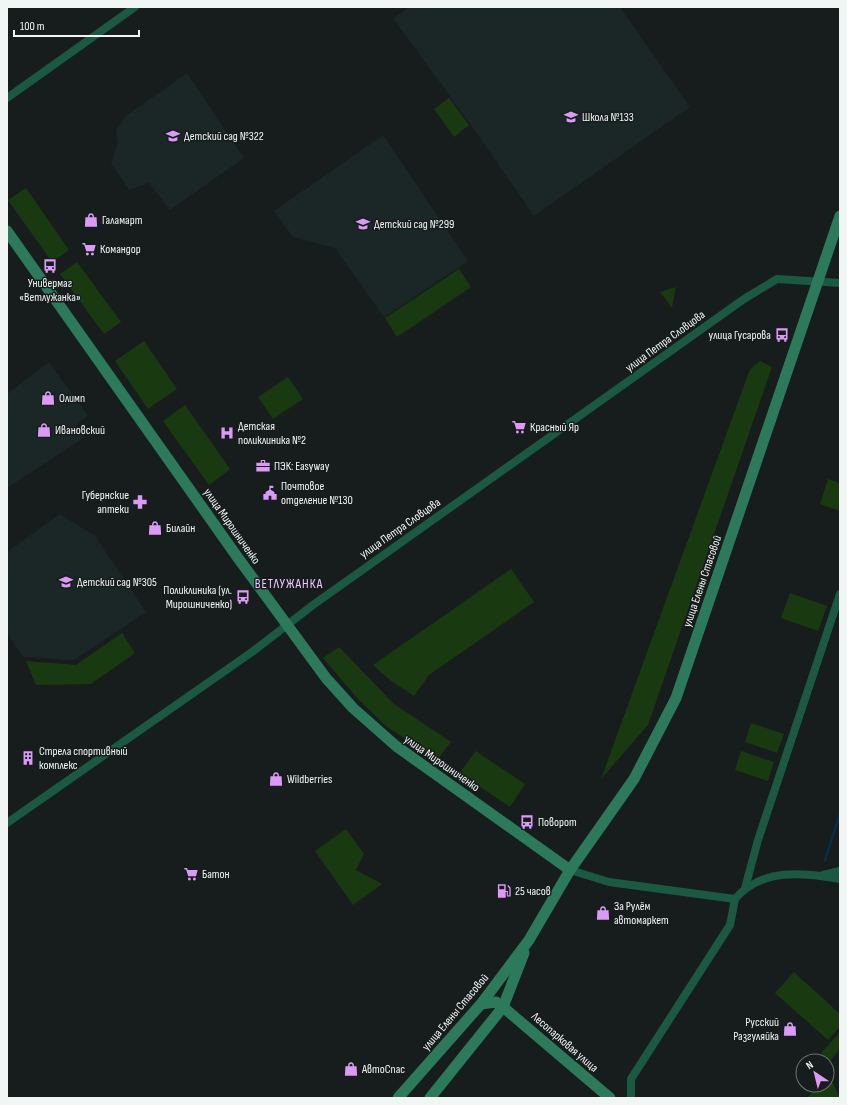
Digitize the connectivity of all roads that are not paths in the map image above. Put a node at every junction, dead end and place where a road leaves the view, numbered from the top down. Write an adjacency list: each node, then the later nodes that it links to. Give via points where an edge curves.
1 (135, 7): 2 (street)
2 (7, 98)
3 (840, 216): 5 (main road)
4 (7, 231): 8 (main road, улица Мирошниченко)
5 (818, 280): 6 (street, улица Петра Словцова); 8 (street, улица Петра Словцова, via 777,279 744,300 326,596); 10 (main road, улица Елены Стасовой, via 676,698 634,779)
6 (840, 283)
7 (840, 594): 14 (street, via 784,760)
8 (288, 626): 9 (street, улица Петра Словцова); 10 (main road, улица Мирошниченко, via 331,684 353,708 396,746)
9 (7, 824)
10 (570, 870): 15 (street, via 609,882); 16 (main road, улица Елены Стасовой)
11 (840, 871): 12 (street)
12 (818, 876): 13 (street); 14 (street, via 792,874 769,877)
13 (840, 879)
14 (745, 888): 15 (street)
15 (735, 899): 22 (street, via 730,925 631,1079)
16 (529, 940): 17 (main road, улица Елены Стасовой); 18 (main road, улица Елены Стасовой)
17 (481, 1004): 18 (main road, via 496,1002); 19 (main road, улица Елены Стасовой)
18 (503, 1007): 20 (main road, улица Елены Стасовой); 21 (main road, Лесопарковая улица)
19 (398, 1098)
20 (430, 1098)
21 (610, 1098)
22 (631, 1098)

